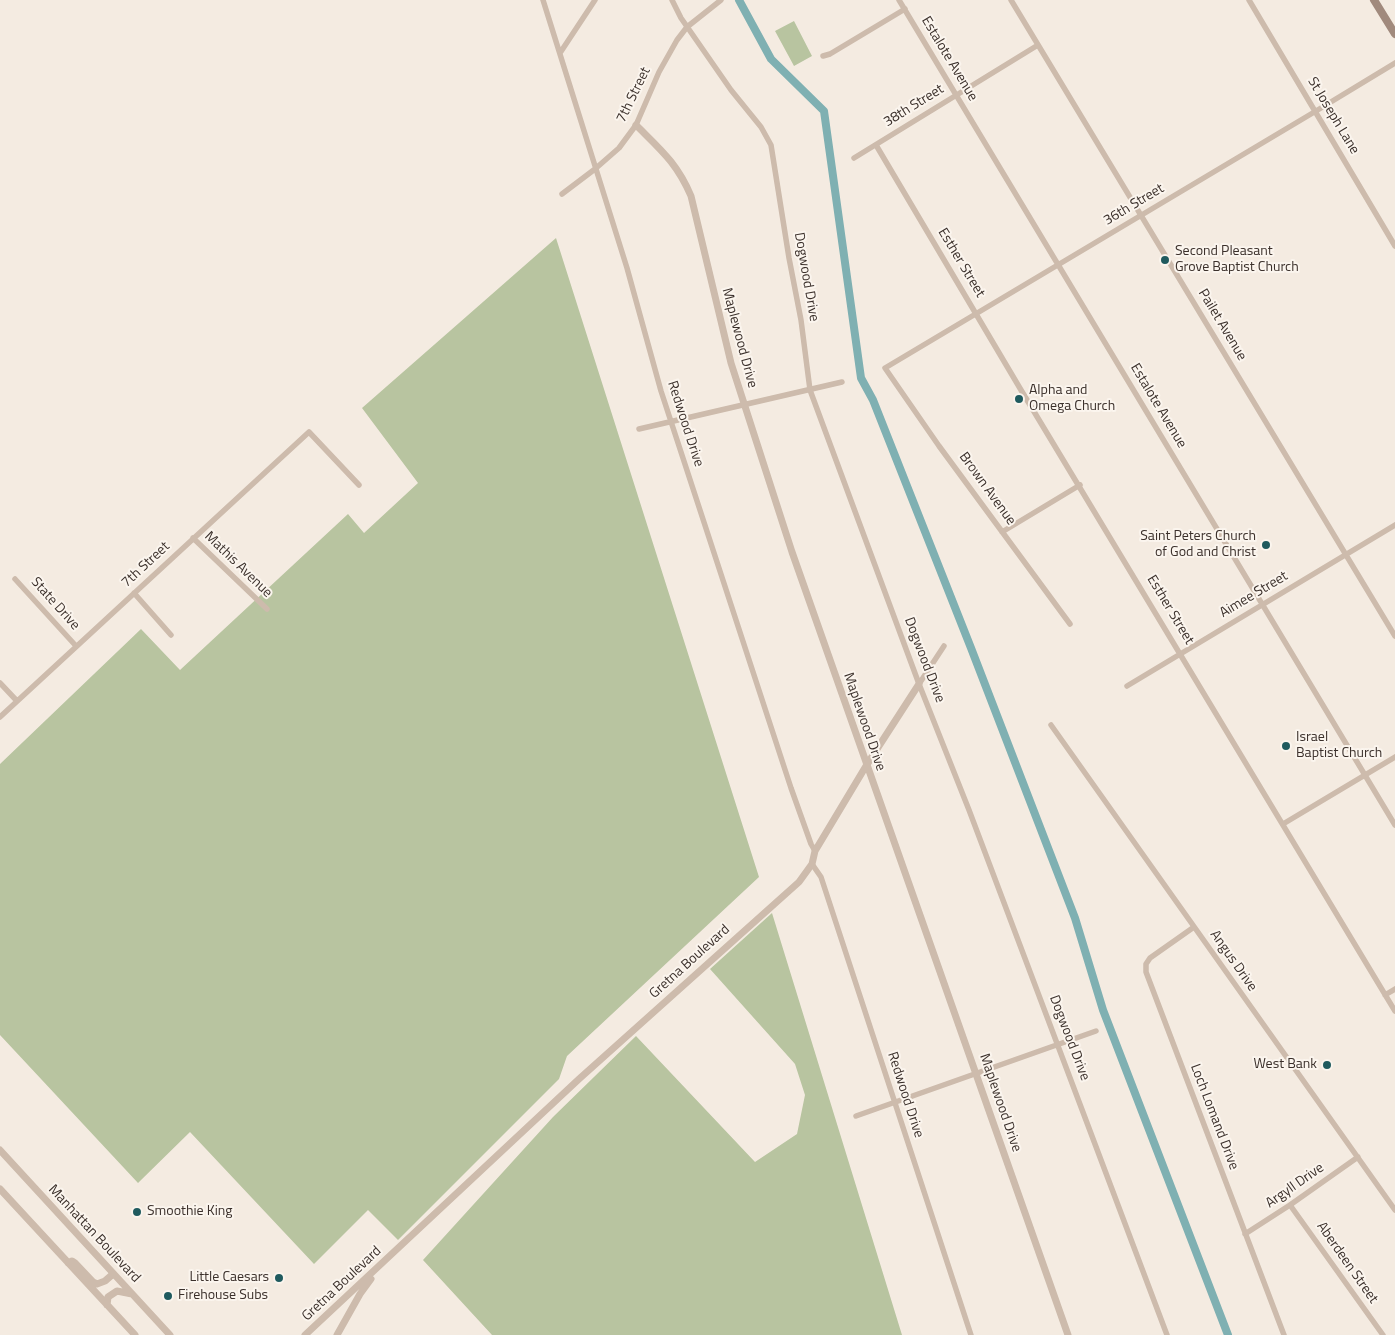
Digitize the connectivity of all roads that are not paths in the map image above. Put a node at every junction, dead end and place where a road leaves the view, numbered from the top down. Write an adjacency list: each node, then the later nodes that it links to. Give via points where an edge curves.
1 (543, 0): 13 (street, Redwood Drive)
2 (595, 0): 13 (street)
3 (672, 0): 10 (street, Dogwood Drive)
4 (721, 0): 10 (street, 7th Street)
5 (900, 0): 9 (street, Estalote Avenue)
6 (1011, 0): 12 (street, Pailet Avenue)
7 (1248, 0): 17 (street, St Joseph Lane)
8 (1374, 0): 11 (main road)
9 (905, 9): 14 (street); 16 (street, Estalote Avenue)
10 (687, 27): 18 (street, 7th Street, via 659,72); 29 (street, Dogwood Drive, via 771,145)
11 (1395, 34)
12 (1038, 45): 16 (street, 38th Street); 23 (street, Pailet Avenue)
13 (560, 53): 21 (street, Redwood Drive)
14 (823, 56)
15 (1395, 62): 17 (street, 36th Street)
16 (956, 94): 19 (street, 38th Street); 25 (street, Estalote Avenue)
17 (1316, 111): 23 (street, 36th Street); 24 (street, St Joseph Lane)
18 (636, 125): 21 (street, 7th Street, via 619,148); 30 (street, Maplewood Drive, via 673,162 691,196 731,363)
19 (876, 145): 20 (street, 38th Street); 26 (street, Esther Street)
20 (854, 158)
21 (596, 169): 22 (street, 7th Street); 31 (street, Redwood Drive)
22 (562, 194)
23 (1141, 216): 25 (street, 36th Street); 38 (street, Pailet Avenue)
24 (1395, 246)
25 (1059, 266): 26 (street, 36th Street); 41 (street, Estalote Avenue)
26 (976, 314): 27 (street, 36th Street); 34 (street, Esther Street)
27 (885, 368): 36 (street, Brown Avenue)
28 (842, 382): 29 (street)
29 (810, 390): 30 (street); 50 (street, Dogwood Drive)
30 (745, 404): 31 (street); 56 (street, Maplewood Drive)
31 (671, 422): 32 (street); 60 (street, Redwood Drive, via 791,788)
32 (639, 429)
33 (359, 485): 37 (street, 7th Street, via 309,432)
34 (1080, 485): 36 (street); 48 (street, Esther Street)
35 (1395, 525): 38 (street, Aimee Street)
36 (1002, 532): 43 (street, Brown Avenue)
37 (193, 538): 40 (street, 7th Street); 42 (street, Mathis Avenue)
38 (1346, 554): 41 (street, Aimee Street); 45 (street, Pailet Avenue)
39 (15, 579): 46 (street, State Drive)
40 (134, 593): 44 (street); 46 (street, 7th Street)
41 (1263, 604): 48 (street, Aimee Street); 57 (street, Estalote Avenue)
42 (266, 609)
43 (1070, 624)
44 (172, 635)
45 (1395, 636)
46 (76, 646): 52 (street, 7th Street)
47 (944, 646): 50 (street, Gretna Boulevard)
48 (1181, 654): 51 (street, Aimee Street); 58 (street, Esther Street)
49 (0, 683): 52 (street)
50 (919, 684): 56 (street, Gretna Boulevard); 67 (street, Dogwood Drive)
51 (1127, 686)
52 (18, 701): 53 (street, 7th Street)
53 (0, 717)
54 (1051, 725): 62 (street, Angus Drive)
55 (1395, 757): 57 (street)
56 (866, 766): 60 (street, Gretna Boulevard); 68 (street, Maplewood Drive)
57 (1365, 775): 58 (street); 59 (street, Estalote Avenue)
58 (1283, 824): 64 (street, Esther Street)
59 (1395, 825)
60 (815, 851): 61 (street, Gretna Boulevard)
61 (812, 864): 69 (street, Redwood Drive, via 821,877); 77 (street, Gretna Boulevard, via 799,882 579,1078)
62 (1194, 927): 72 (street, Angus Drive); 76 (street, Loch Lomand Drive, via 1150,958 1146,972)
63 (1395, 989): 64 (street)
64 (1385, 995): 65 (street, Esther Street)
65 (1395, 1011)
66 (1096, 1031): 67 (street)
67 (1058, 1045): 68 (street); 88 (street, Dogwood Drive)
68 (977, 1074): 69 (street); 87 (street, Maplewood Drive)
69 (895, 1102): 70 (street); 86 (street, Redwood Drive)
70 (856, 1116)
71 (0, 1150): 79 (street, Manhattan Boulevard)
72 (1358, 1156): 74 (street, Argyll Drive); 75 (street, Angus Drive)
73 (0, 1189): 78 (street)
74 (1290, 1205): 76 (street, Argyll Drive); 90 (street, Aberdeen Street)
75 (1395, 1210)
76 (1246, 1234): 89 (street, Loch Lomand Drive)
77 (396, 1251): 84 (street, Gretna Boulevard); 85 (street, Gretna Boulevard, via 360,1294)
78 (68, 1262): 79 (street, via 75,1263 97,1284); 81 (street)
79 (114, 1274): 80 (street, Manhattan Boulevard)
80 (132, 1294): 81 (street, via 117,1291 108,1297); 83 (street, Manhattan Boulevard)
81 (107, 1305): 82 (street)
82 (135, 1335)
83 (170, 1335)
84 (305, 1335)
85 (337, 1335)
86 (971, 1335)
87 (1068, 1335)
88 (1166, 1335)
89 (1284, 1335)
90 (1383, 1335)

